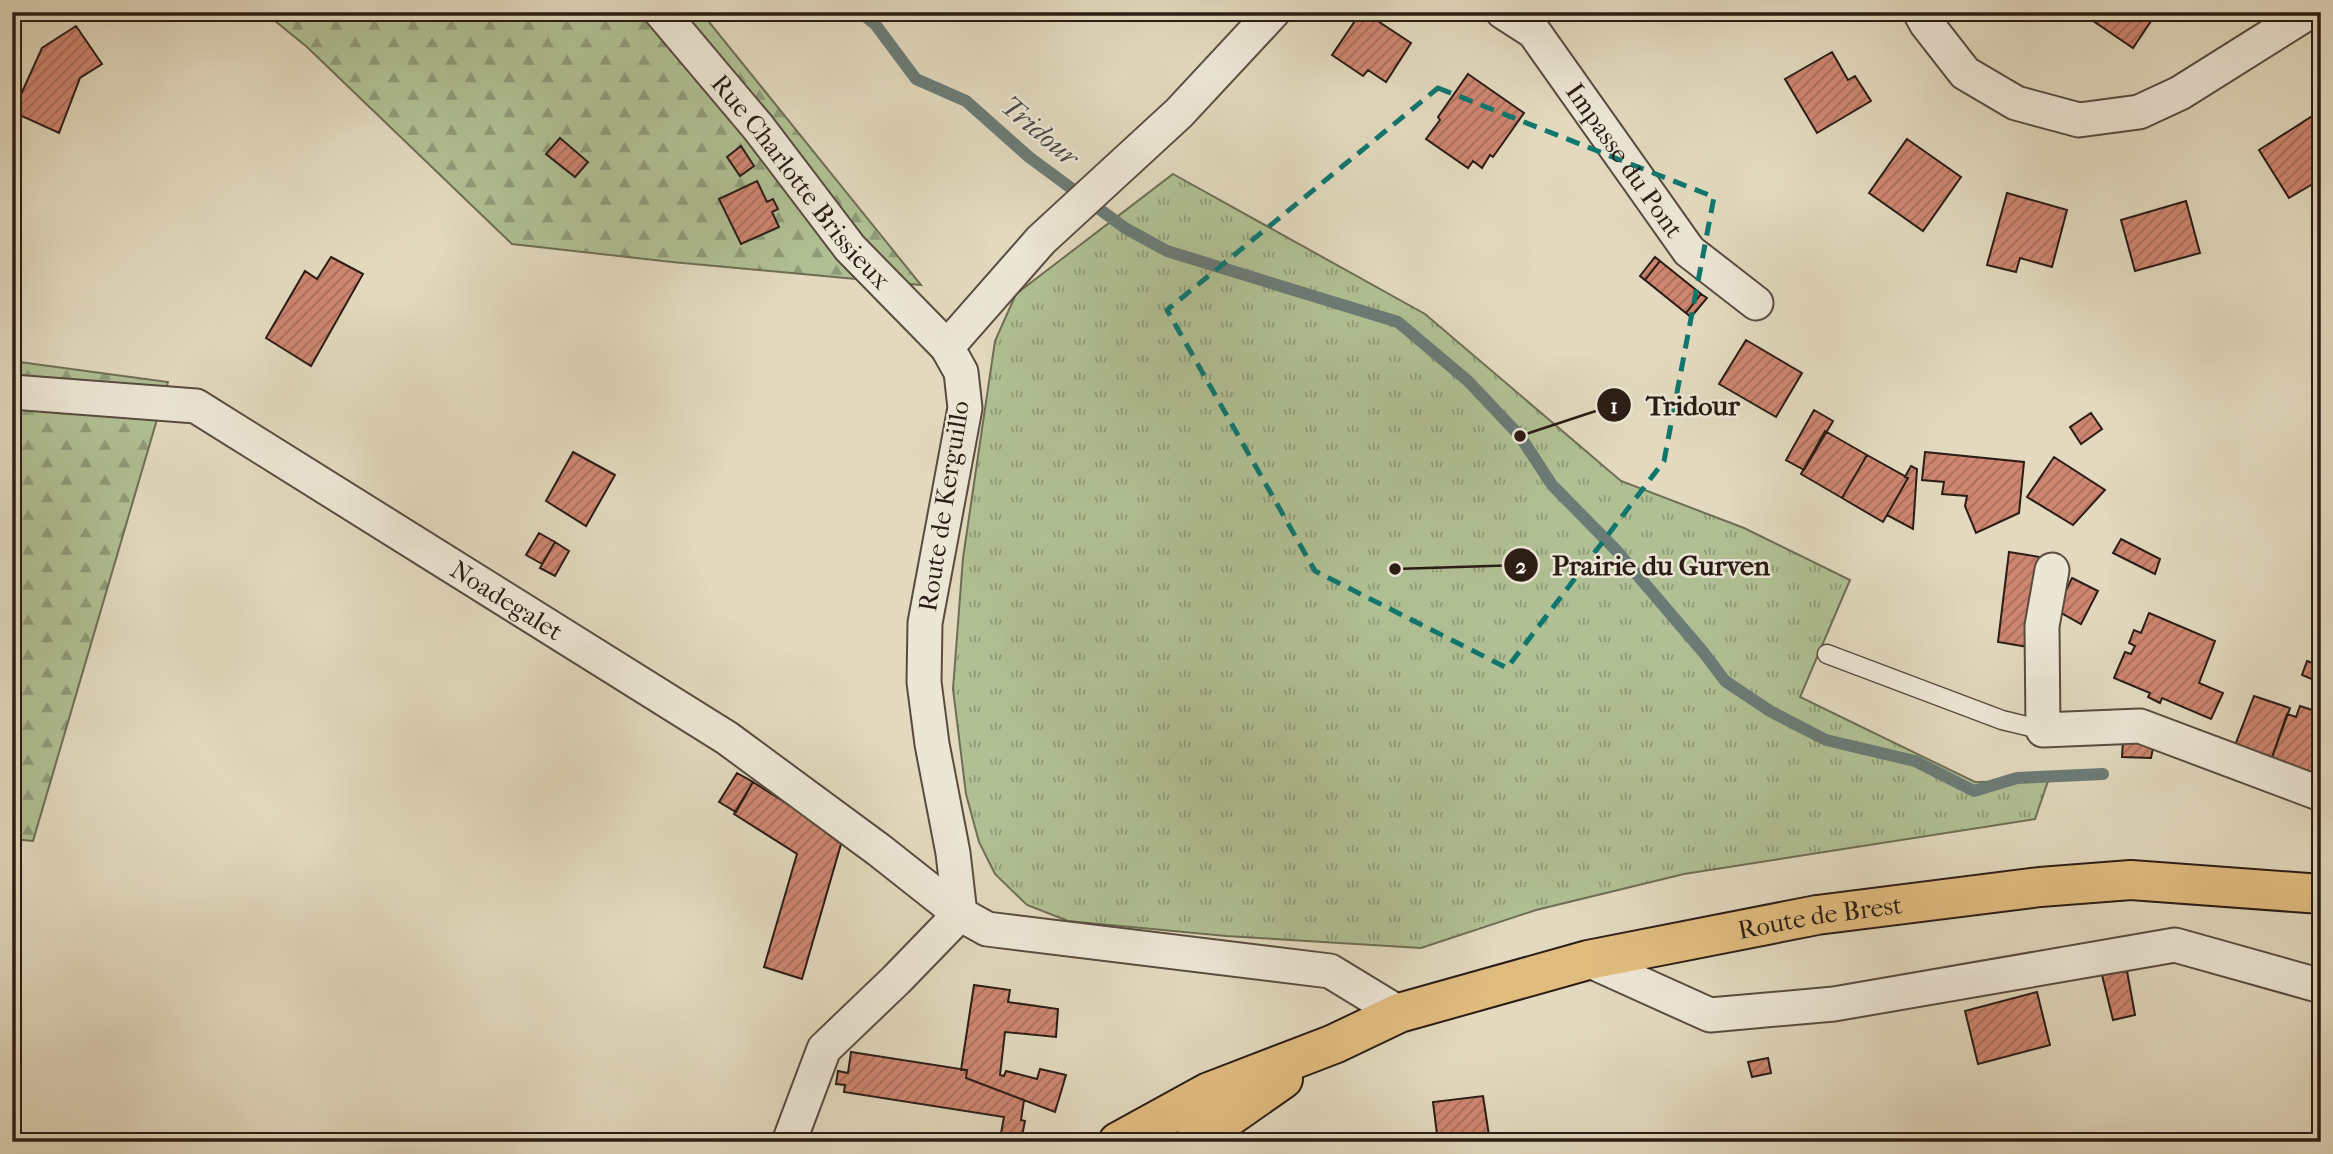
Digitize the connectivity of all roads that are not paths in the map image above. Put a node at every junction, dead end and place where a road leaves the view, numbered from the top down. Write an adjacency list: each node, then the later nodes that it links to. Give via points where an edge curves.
1 (661, 12): 7 (street, Rue Charlotte Brissieux, via 758,127 850,248)
2 (1273, 12): 7 (street, via 1179,113 1041,240)
3 (1503, 12): 6 (street, Impasse du Pont, via 1534,32 1689,251)
4 (1920, 12): 5 (street, via 1965,73 2016,103 2079,120 2139,112 2180,93)
5 (2309, 12)
6 (1756, 303)
7 (947, 347): 14 (street, Route de Kerguillo, via 961,372 965,408 925,623 924,682)
8 (12, 391): 14 (street, Noadegalet, via 196,406 727,738)
9 (2052, 570): 11 (street, via 2042,626)
10 (1827, 654): 11 (lane, via 2002,720)
11 (2043, 730): 12 (street, via 2140,726)
12 (2321, 794)
13 (2321, 894): 15 (main road, Route de Brest, via 2132,880 2040,887 1817,915)
14 (960, 914): 17 (street, via 987,929 1330,971); 19 (street, via 824,1049)
15 (1588, 960): 16 (street, via 1710,1015 1834,1004 2175,945); 17 (main road, Route de Brest)
16 (2321, 986)
17 (1399, 1013): 18 (main road, Route de Brest)
18 (1334, 1044): 20 (main road, Route de Brest, via 1209,1092); 21 (main road, Route de Brest)
19 (789, 1142)
20 (1118, 1142)
21 (1193, 1142)

